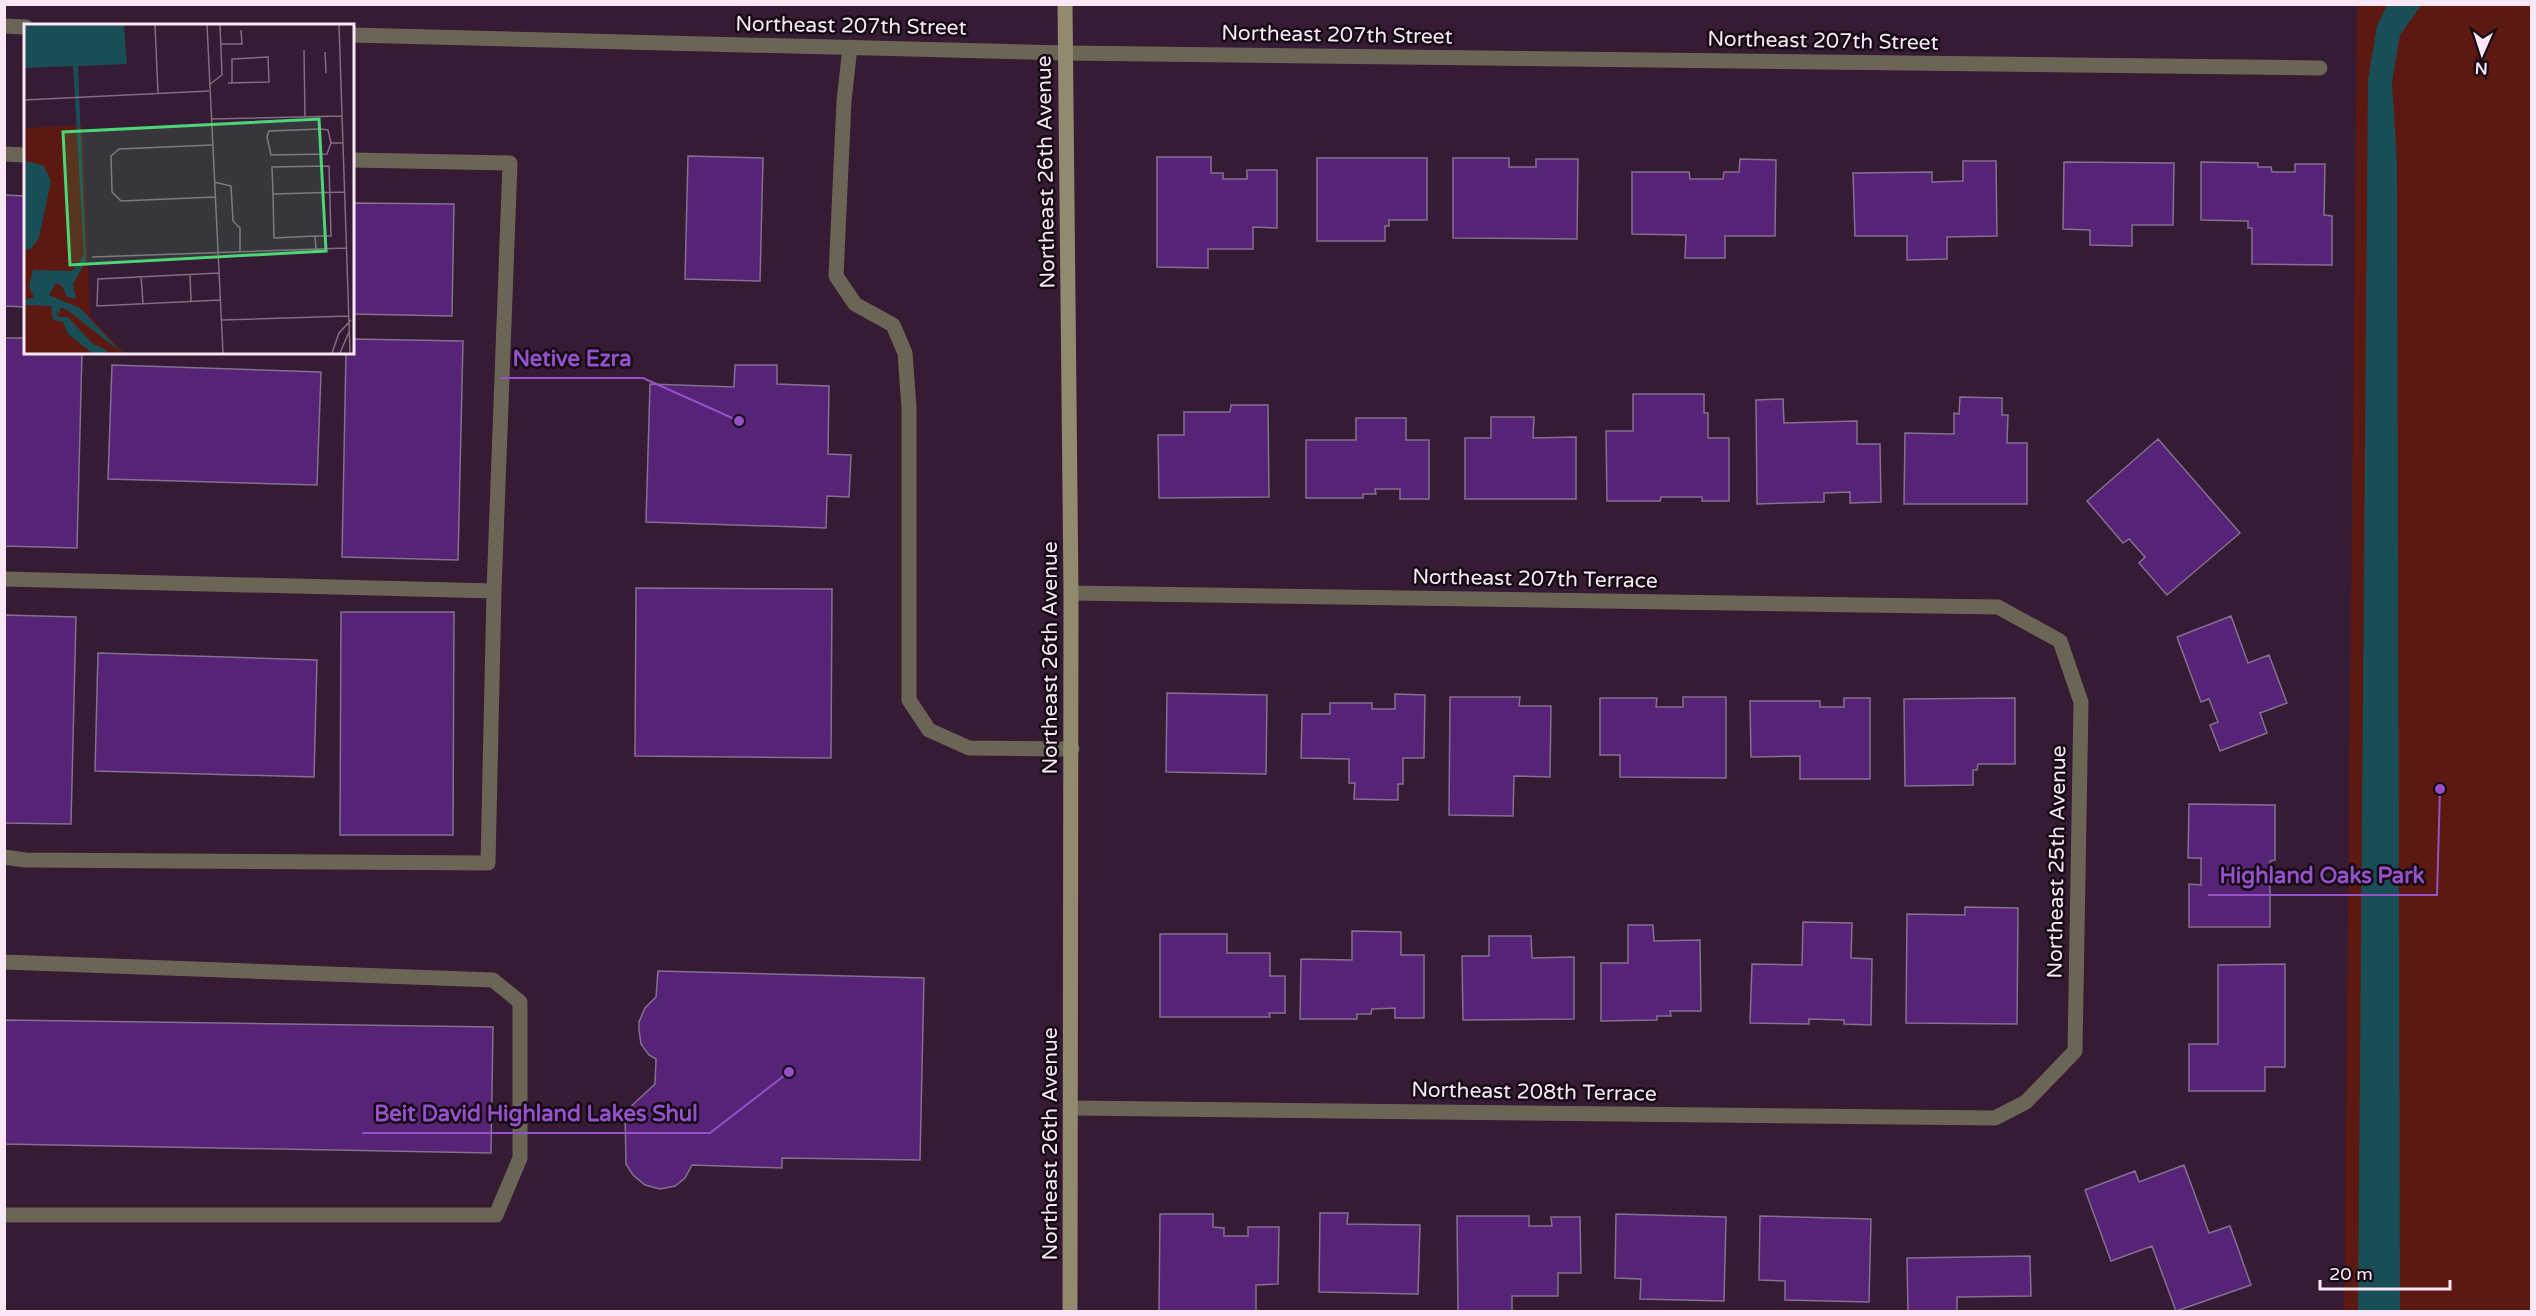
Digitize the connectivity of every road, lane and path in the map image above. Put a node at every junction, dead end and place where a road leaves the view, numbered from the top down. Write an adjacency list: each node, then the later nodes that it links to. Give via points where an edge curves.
1 (1065, 4): 6 (street, Northeast 26th Avenue)
2 (4, 26): 3 (street)
3 (24, 27)
4 (354, 35): 5 (street, Northeast 207th Street)
5 (850, 47): 6 (street, Northeast 207th Street); 15 (street, via 843,101 836,276 855,304 893,325 905,352 909,408 909,700 928,730 969,748)
6 (1065, 53): 7 (street, Northeast 207th Street); 13 (street, Northeast 26th Avenue)
7 (2320, 68)
8 (4, 154): 9 (street)
9 (24, 155)
10 (354, 160): 12 (street, via 510,163)
11 (4, 579): 12 (street)
12 (494, 591): 16 (street, via 488,863 25,861)
13 (1071, 593): 14 (street, Northeast 207th Terrace); 15 (street, Northeast 26th Avenue)
14 (1998, 607): 19 (street, Northeast 25th Avenue, via 2060,642 2081,702 2075,1051 2026,1102)
15 (1072, 748): 18 (street, Northeast 26th Avenue)
16 (4, 857)
17 (4, 962): 20 (street, via 493,980 520,1002 520,1158 496,1215)
18 (1072, 1108): 19 (street, Northeast 208th Terrace); 21 (street, Northeast 26th Avenue)
19 (1995, 1118)
20 (4, 1215)
21 (1070, 1311)

